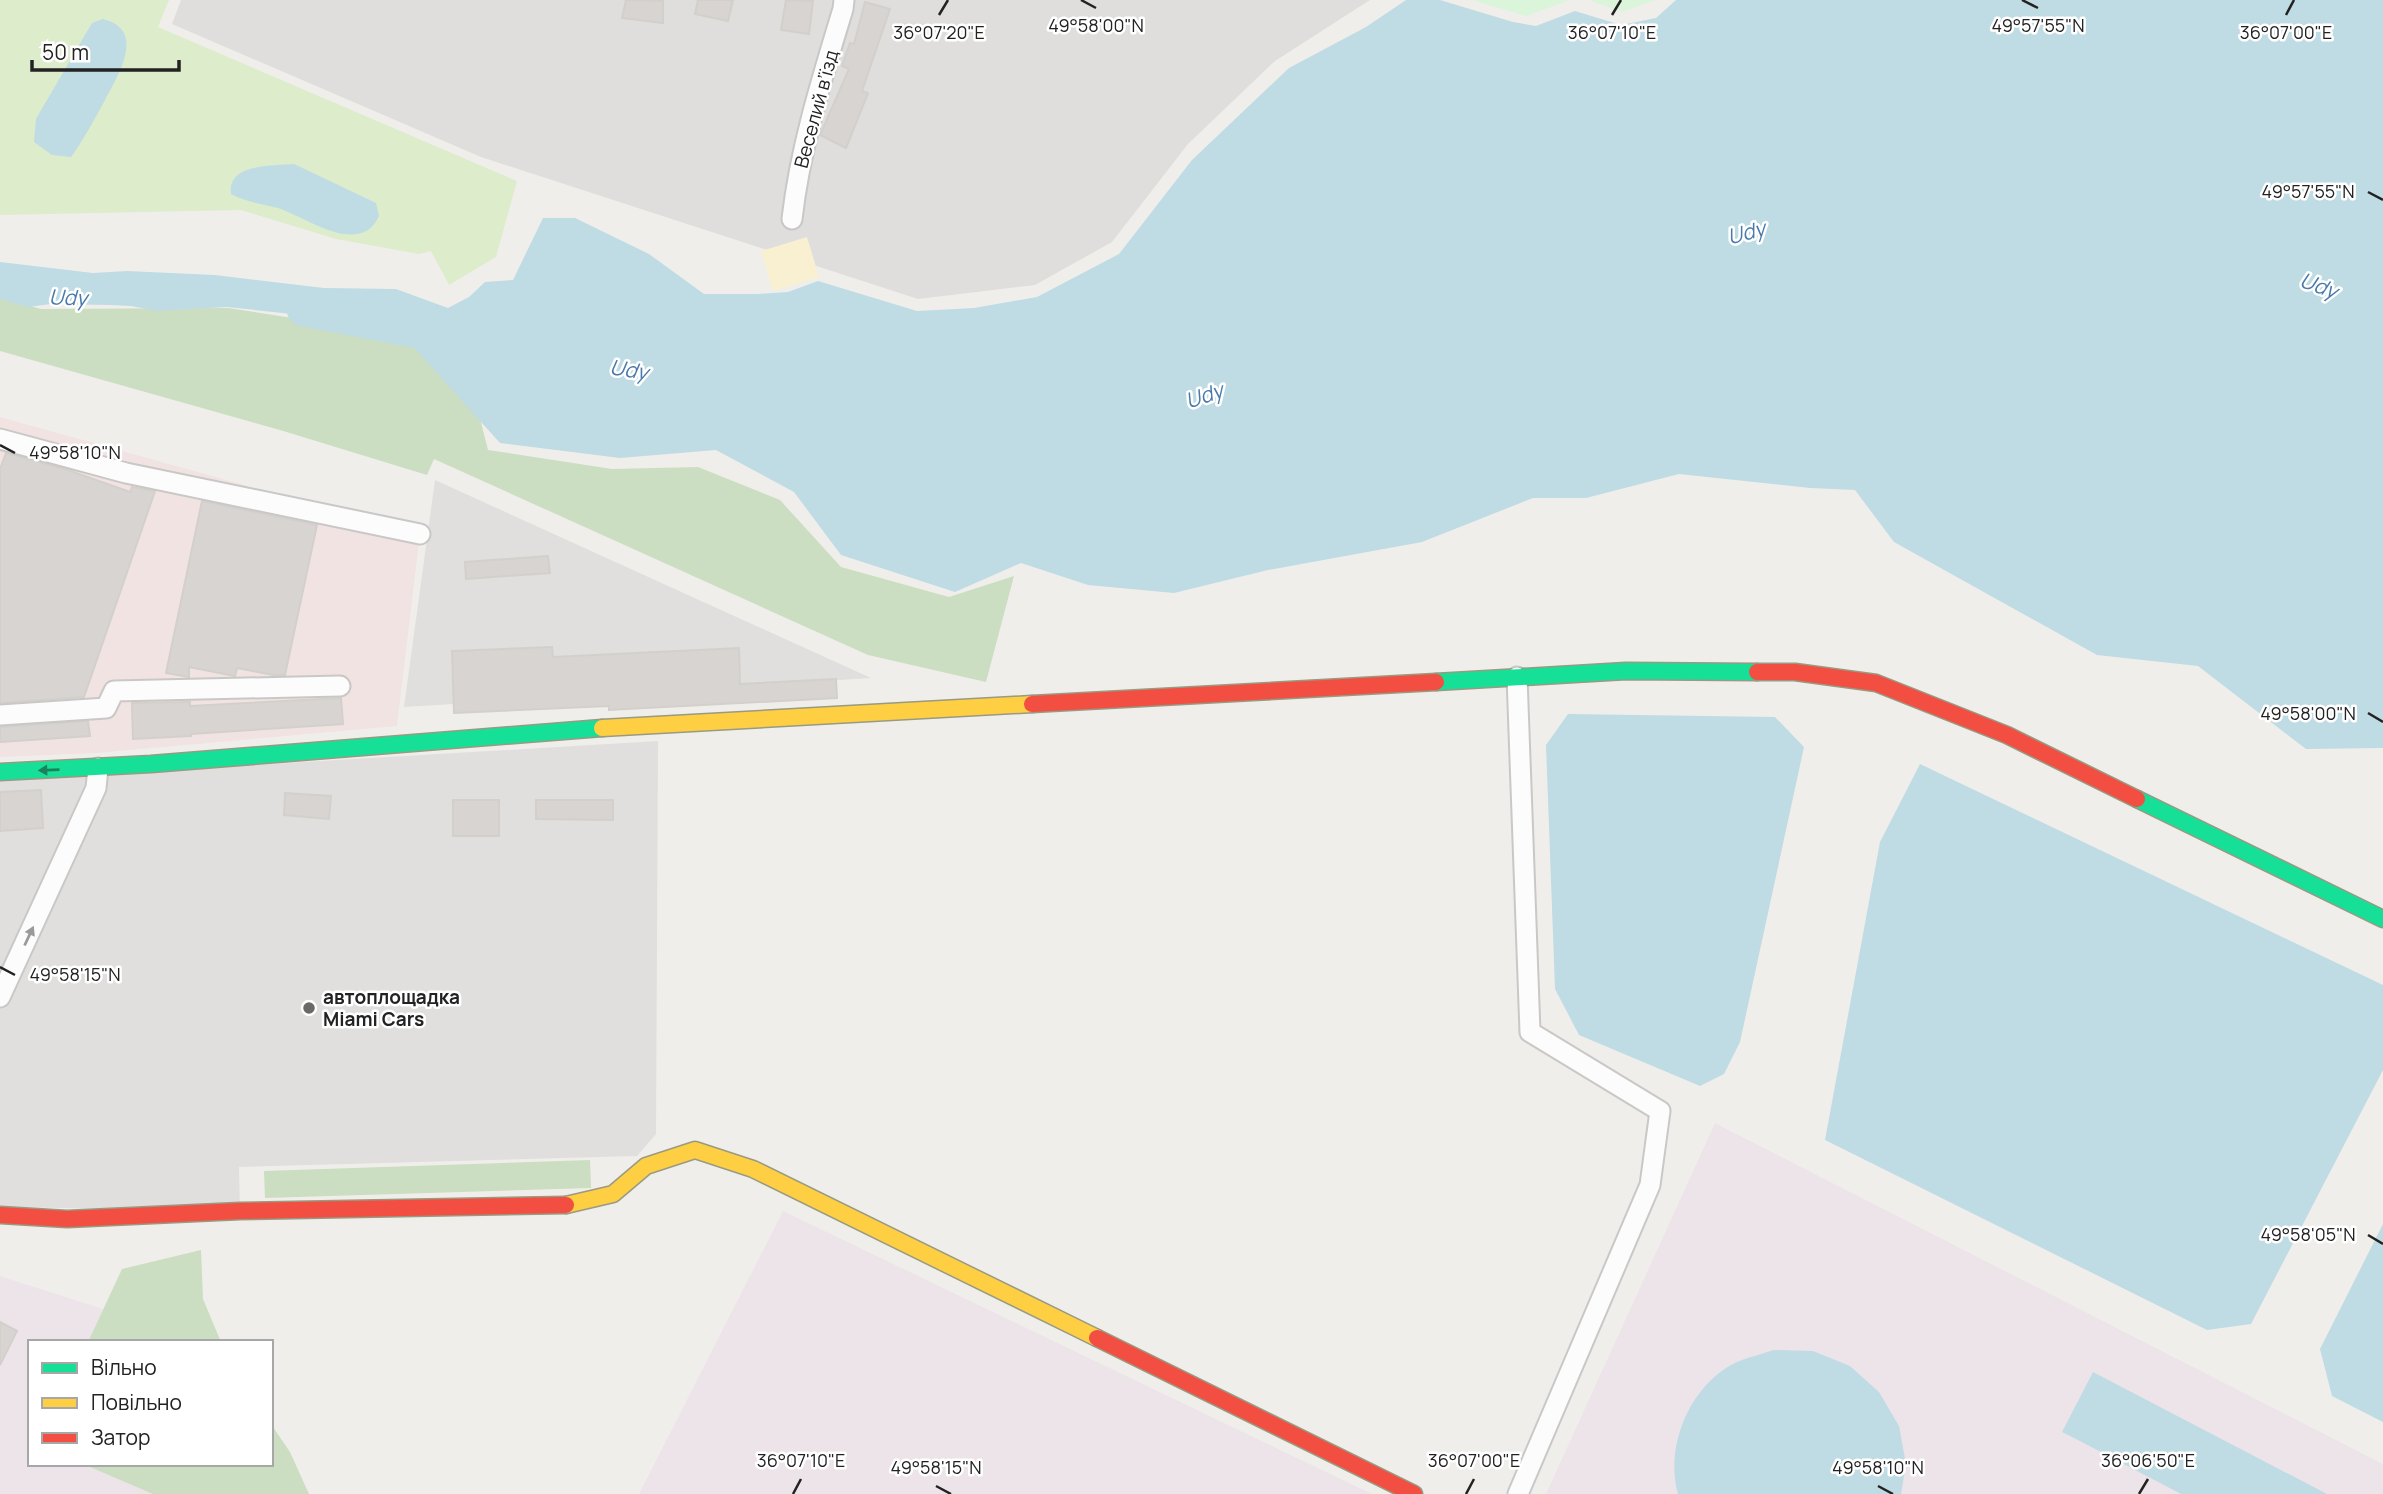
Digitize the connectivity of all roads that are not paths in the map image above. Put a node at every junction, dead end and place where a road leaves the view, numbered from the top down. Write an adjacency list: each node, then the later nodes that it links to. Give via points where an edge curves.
1 (844, 0): 2 (street, Веселий в’їзд, via 795,189)
2 (792, 219)
3 (0, 439): 4 (street, via 126,473)
4 (420, 534)
5 (1517, 677): 8 (street, via 419,740); 10 (street, via 1626,671 1795,672 1876,683 2007,735); 14 (street, via 1530,1032 1660,1111 1650,1185)
6 (340, 686): 7 (street, via 114,691 106,708)
7 (0, 715)
8 (98, 768): 9 (street, one-way to 9); 11 (street, one-way to 8, via 96,788)
9 (0, 772)
10 (2383, 919)
11 (0, 997)
12 (0, 1215): 13 (street, via 67,1219 240,1210 573,1205 613,1194 646,1166 695,1150 753,1169)
13 (1414, 1494)
14 (1518, 1494)

